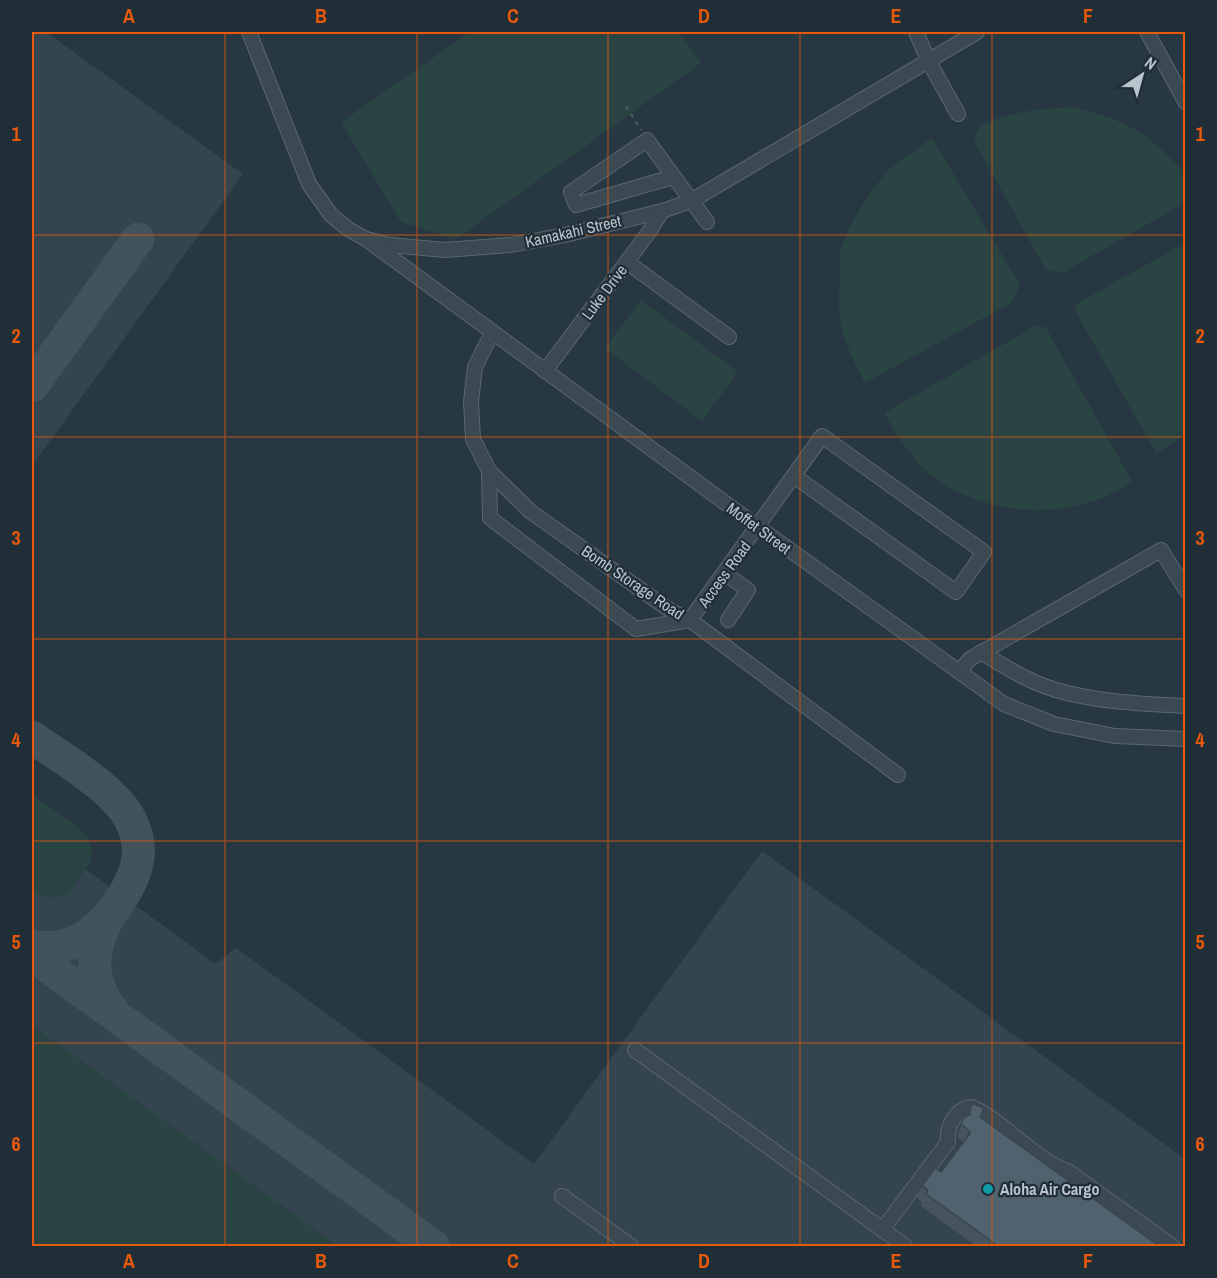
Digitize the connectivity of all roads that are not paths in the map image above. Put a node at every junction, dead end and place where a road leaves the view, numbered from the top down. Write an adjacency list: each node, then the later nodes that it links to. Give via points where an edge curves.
1 (249, 32): 12 (street, Kamakahi Street, via 309,184 331,215)
2 (916, 32): 5 (street)
3 (977, 32): 5 (street, Kamakahi Street)
4 (1147, 32): 6 (street)
5 (929, 62): 7 (street); 9 (street, Kamakahi Street)
6 (1185, 103)
7 (958, 114)
8 (673, 177): 8 (street, via 647,140 571,192 576,204); 9 (street)
9 (691, 201): 10 (street, Kamakahi Street); 11 (street)
10 (662, 211): 12 (street, Kamakahi Street, via 511,245 445,250); 13 (street, Luke Drive)
11 (707, 222)
12 (366, 239): 14 (street, Moffet Street)
13 (627, 262): 15 (street); 16 (street, Luke Drive)
14 (492, 333): 16 (street, Moffet Street); 17 (street, Bomb Storage Road, via 475,367 471,402 473,439)
15 (729, 337)
16 (545, 371): 19 (street, Moffet Street)
17 (489, 471): 22 (street, Bomb Storage Road, via 531,512 671,611); 22 (street, via 490,518 636,629)
18 (794, 476): 18 (street, Access Road, via 956,592 984,552 822,436); 19 (street, Access Road)
19 (758, 527): 20 (street, Access Road); 25 (street, Moffet Street)
20 (724, 573): 22 (street, Access Road); 23 (street, via 748,590)
21 (1185, 590): 24 (street, via 1161,550)
22 (690, 620): 28 (street, Bomb Storage Road)
23 (728, 620)
24 (981, 652): 25 (street); 26 (street, via 1055,690 1109,701)
25 (959, 672): 27 (street, Moffet Street, via 1004,704 1054,724 1115,736)
26 (1185, 706)
27 (1185, 739)
28 (898, 775)
29 (635, 1050): 31 (street)
30 (562, 1196): 32 (street)
31 (882, 1230): 33 (street); 34 (street, via 948,1142 948,1127 961,1110 972,1107)
32 (631, 1246)
33 (905, 1246)
34 (1172, 1246)

